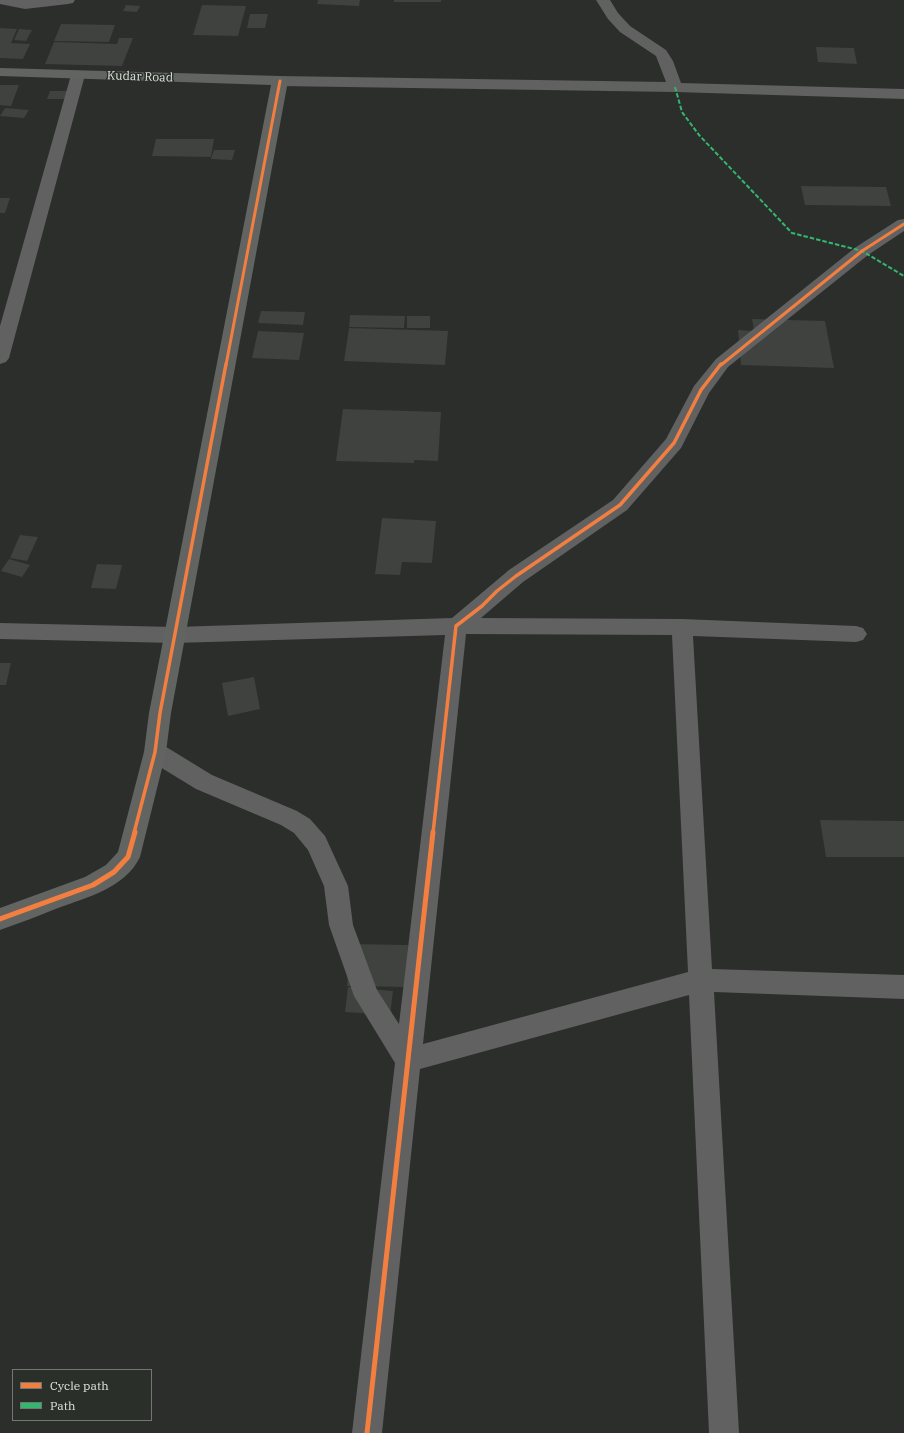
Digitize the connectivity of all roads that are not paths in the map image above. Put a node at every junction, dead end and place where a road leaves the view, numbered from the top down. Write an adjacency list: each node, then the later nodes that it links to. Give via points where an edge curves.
1 (0, 0): 2 (street, via 25,5)
2 (68, 0)
3 (602, 0): 7 (street, via 620,25 662,54)
4 (0, 72): 5 (street, Kudar Road)
5 (78, 75): 6 (street, Kudar Road); 10 (street)
6 (280, 81): 7 (street); 15 (street)
7 (675, 87): 8 (street)
8 (904, 94)
9 (904, 224): 11 (street, via 862,251 722,363 701,390 674,443 620,505 497,591)
10 (0, 358)
11 (456, 626): 12 (street); 15 (street); 20 (street)
12 (682, 627): 14 (street); 18 (street)
13 (0, 631): 15 (street)
14 (856, 634)
15 (175, 635): 16 (street)
16 (155, 752): 17 (street, via 128,857 114,872 93,885); 20 (street, via 204,782 290,818 302,826 317,843 336,886 340,925 367,996)
17 (0, 919)
18 (700, 980): 19 (street); 20 (street); 22 (street)
19 (904, 987)
20 (408, 1060): 21 (street)
21 (367, 1433)
22 (724, 1433)

